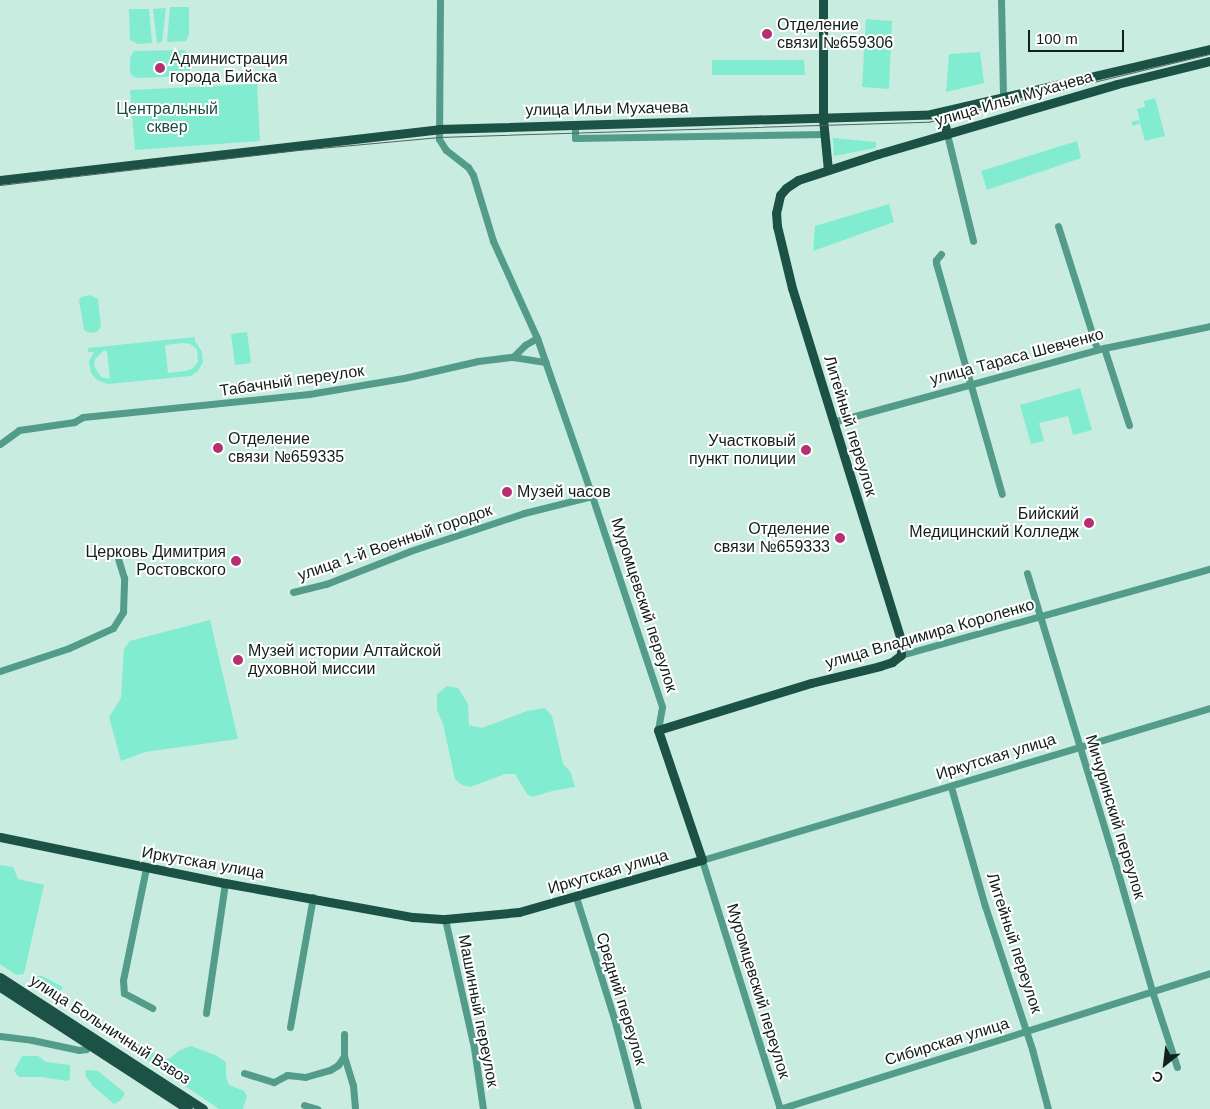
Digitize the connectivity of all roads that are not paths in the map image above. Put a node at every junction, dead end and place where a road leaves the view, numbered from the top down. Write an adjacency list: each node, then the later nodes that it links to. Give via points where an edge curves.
1 (440, 0): 10 (street)
2 (823, 0): 8 (main road)
3 (1001, 0): 6 (street)
4 (1210, 49): 6 (main road, улица Ильи Мухачева)
5 (1210, 61): 12 (main road, улица Ильи Мухачева, via 1117,84)
6 (1003, 97): 7 (main road, улица Ильи Мухачева)
7 (942, 112): 8 (main road, улица Ильи Мухачева, via 919,116); 12 (main road)
8 (823, 119): 9 (main road, улица Ильи Мухачева); 11 (main road)
9 (575, 125): 10 (main road, улица Ильи Мухачева); 11 (street, via 575,138)
10 (439, 129): 14 (main road, улица Ильи Мухачева); 20 (street, Муромцевский переулок, via 439,139 446,150 473,175 493,241)
11 (825, 134): 13 (main road)
12 (947, 134): 13 (main road, улица Ильи Мухачева); 17 (street)
13 (828, 170): 15 (main road, улица Ильи Мухачева, via 798,180 786,188)
14 (0, 180)
15 (777, 204): 25 (main road, Литейный переулок, via 777,226 792,288)
16 (1058, 226): 21 (street)
17 (973, 241)
18 (942, 254): 24 (street, via 936,263)
19 (1210, 326): 21 (street, улица Тараса Шевченко)
20 (537, 338): 22 (street); 23 (street, Муромцевский переулок)
21 (1100, 348): 24 (street, улица Тараса Шевченко); 26 (street)
22 (513, 357): 23 (street, Табачный переулок); 27 (street, Табачный переулок, via 310,394 84,417 74,422 25,428)
23 (546, 362): 29 (street, Муромцевский переулок)
24 (970, 382): 25 (street, улица Тараса Шевченко); 28 (street)
25 (833, 422): 35 (main road, Литейный переулок, via 901,640)
26 (1129, 426)
27 (0, 444)
28 (1002, 494)
29 (592, 496): 33 (street, улица 1-й Военный городок, via 524,513 410,551 326,584); 38 (street, Муромцевский переулок, via 662,707)
30 (118, 558): 36 (street, via 124,578 124,612 113,628 69,648)
31 (1210, 569): 34 (street, улица Владимира Короленко)
32 (1027, 573): 34 (street, Мичуринский переулок)
33 (293, 592)
34 (1040, 618): 35 (street, улица Владимира Короленко); 39 (street, Мичуринский переулок)
35 (902, 655): 38 (main road, улица Владимира Короленко, via 880,666 811,683)
36 (0, 671)
37 (1210, 708): 39 (street, Иркутская улица)
38 (658, 730): 42 (main road, Муромцевский переулок)
39 (1080, 748): 40 (street, Иркутская улица); 51 (street, Мичуринский переулок)
40 (952, 787): 42 (street, Иркутская улица); 55 (street, Литейный переулок, via 985,906)
41 (0, 837): 43 (main road, Иркутская улица)
42 (702, 860): 46 (main road, Иркутская улица); 69 (street, Муромцевский переулок)
43 (146, 868): 44 (main road, Иркутская улица); 52 (street, via 123,980 124,993)
44 (225, 883): 45 (main road, Иркутская улица); 53 (street)
45 (313, 897): 47 (main road, Иркутская улица); 54 (street)
46 (576, 897): 47 (main road, Иркутская улица, via 506,914); 68 (street, Средний переулок, via 614,1018)
47 (445, 919): 67 (street, Машинный переулок, via 474,1048)
48 (1210, 973): 51 (street, Сибирская улица)
49 (0, 977): 64 (main road, улица Больничный Взвоз)
50 (0, 987): 58 (main road, улица Больничный Взвоз)
51 (1152, 991): 55 (street, Сибирская улица); 60 (street, Мичуринский переулок)
52 (152, 1008)
53 (206, 1014)
54 (290, 1027)
55 (1026, 1032): 69 (street, Сибирская улица); 70 (street, Литейный переулок)
56 (344, 1034): 59 (street)
57 (0, 1036): 58 (street, via 79,1050)
58 (90, 1045): 63 (main road, улица Больничный Взвоз)
59 (344, 1056): 61 (street, via 334,1068 305,1077 287,1075 274,1082); 66 (street, via 353,1085)
60 (1178, 1067)
61 (244, 1073)
62 (304, 1105): 65 (street)
63 (188, 1109)
64 (203, 1109)
65 (317, 1109)
66 (355, 1109)
67 (483, 1109)
68 (638, 1109)
69 (779, 1109)
70 (1048, 1109)

